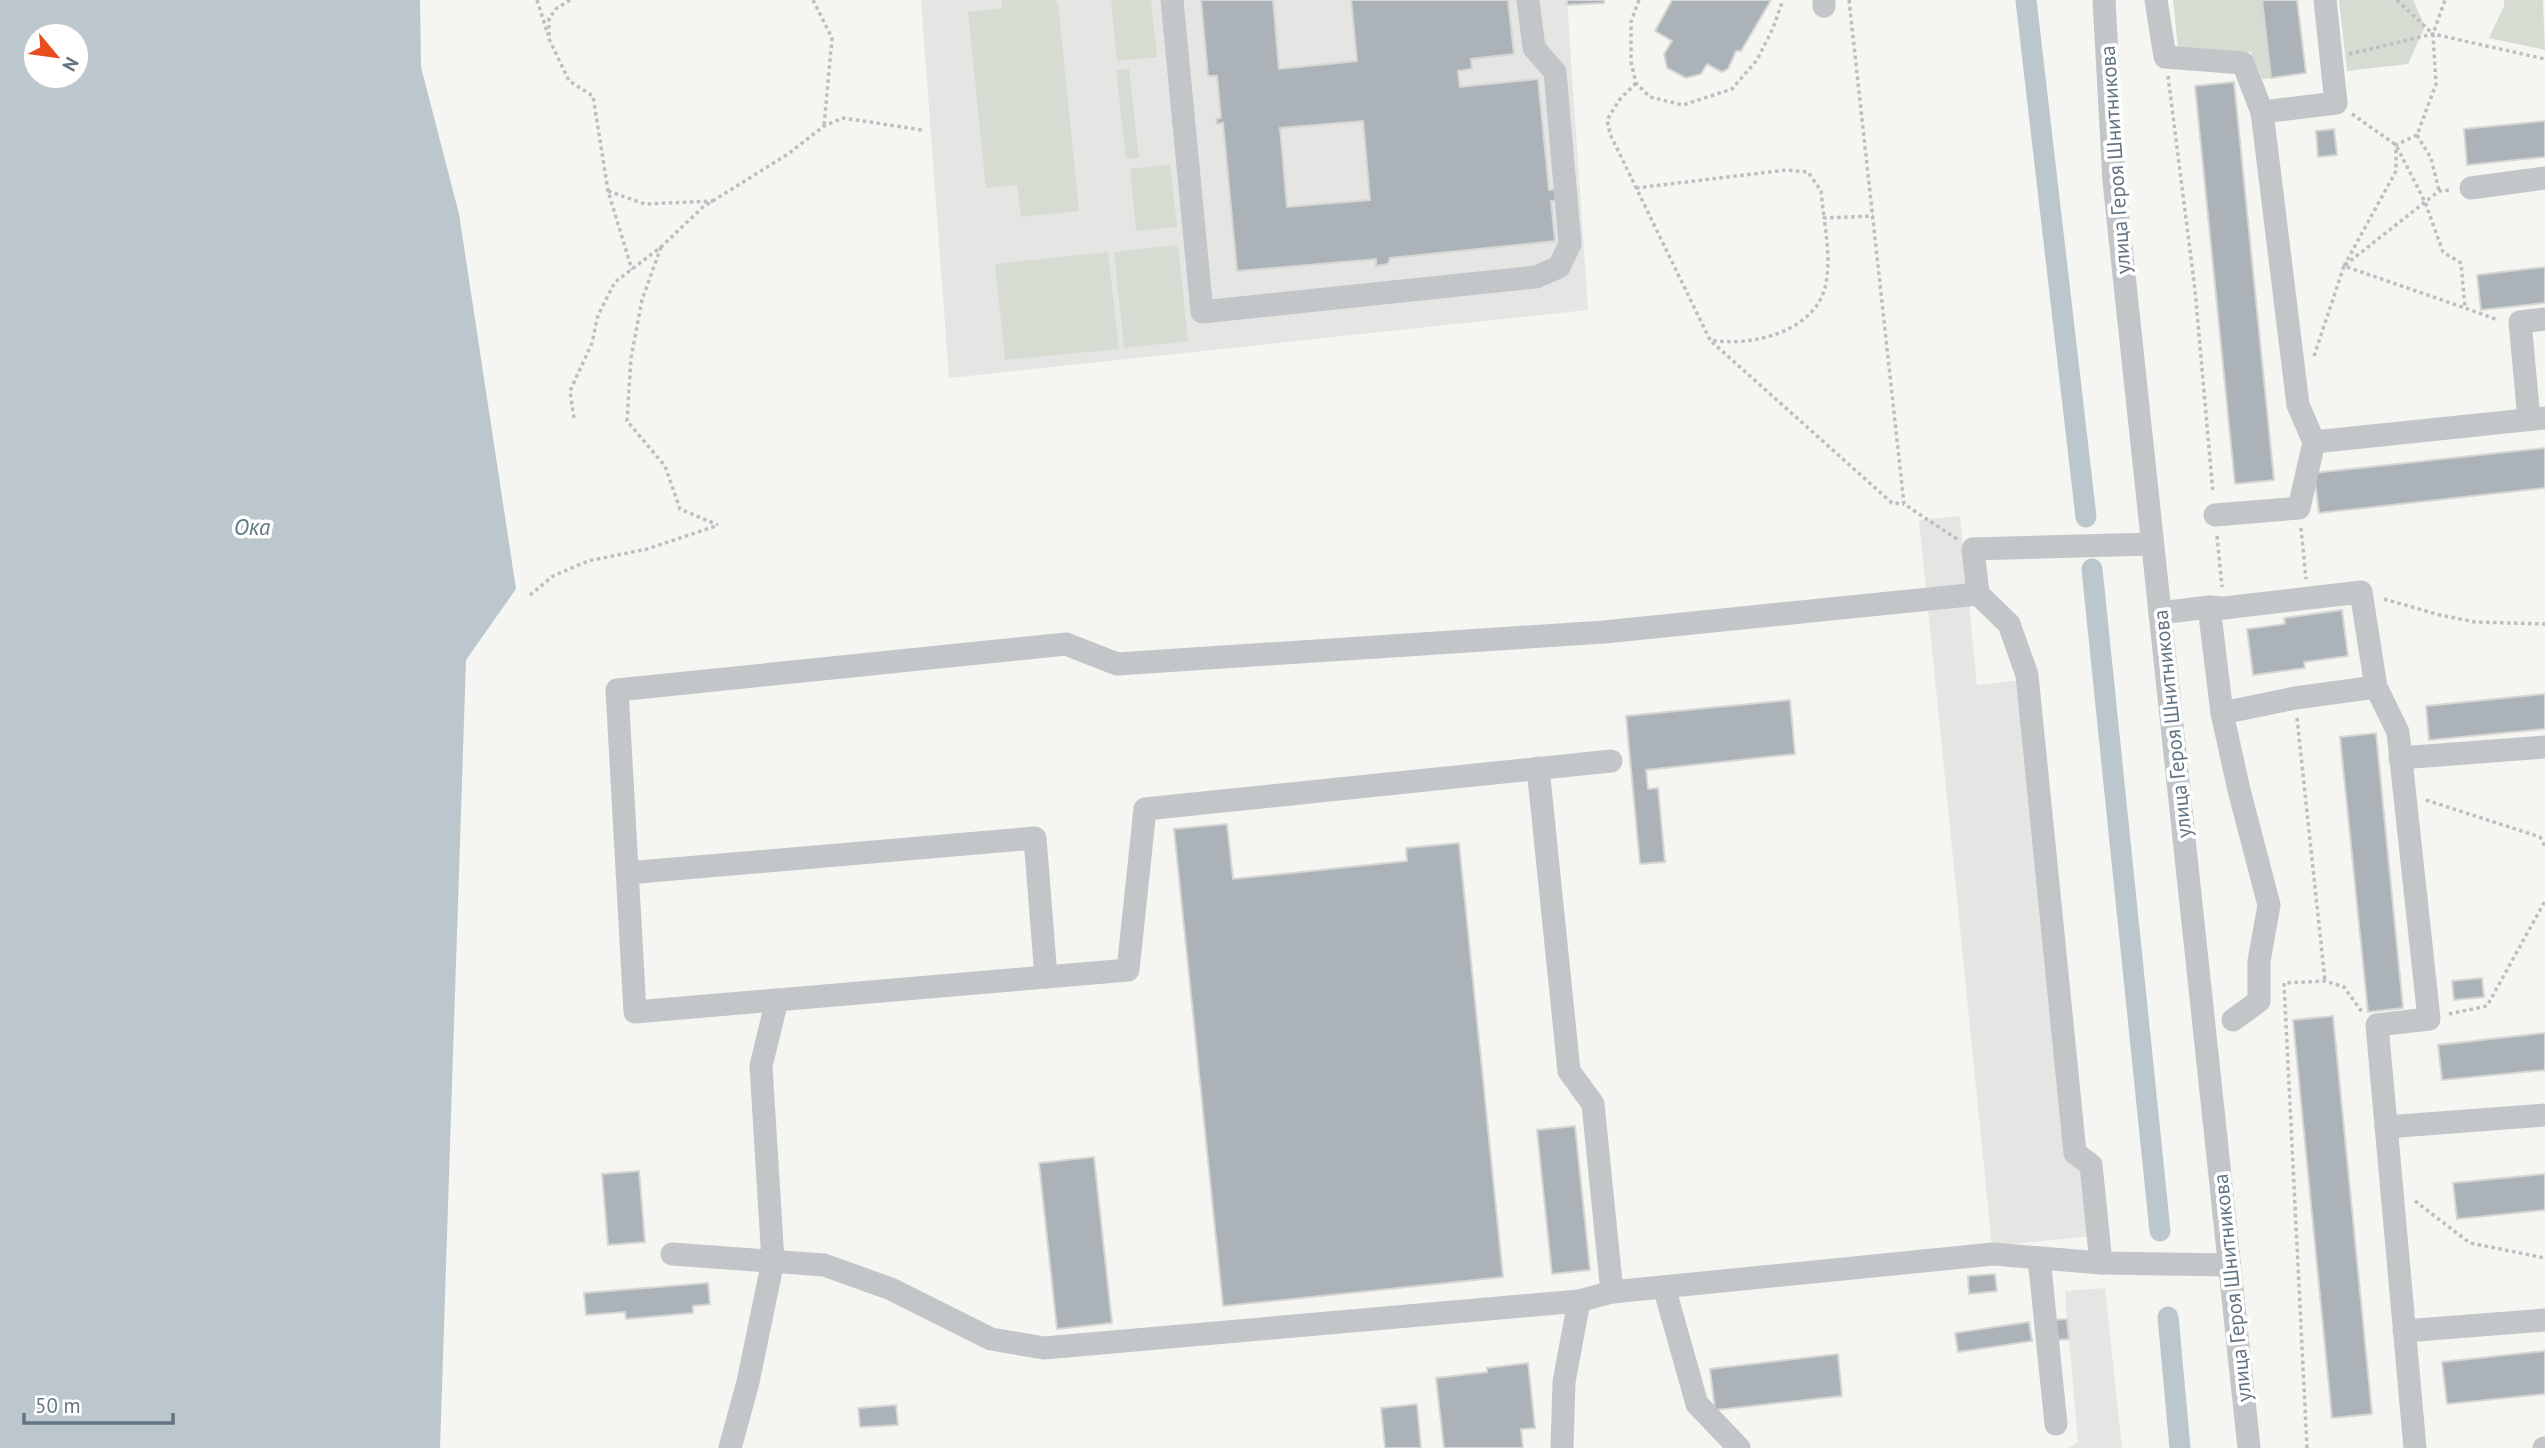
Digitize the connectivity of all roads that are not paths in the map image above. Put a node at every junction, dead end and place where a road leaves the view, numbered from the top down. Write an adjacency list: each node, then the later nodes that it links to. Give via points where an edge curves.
1 (1172, 0): 2 (street, via 1202,312 1536,277 1559,267 1570,244 1555,72 1534,48)
2 (1528, 0)
3 (2104, 0): 13 (street, улица Героя Шнитникова, via 2113,181)
4 (2156, 0): 6 (street, via 2165,57 2243,63)
5 (2325, 0): 6 (street, via 2336,103)
6 (2262, 112): 11 (street, via 2298,405)
7 (2545, 178): 8 (street)
8 (2471, 188)
9 (2545, 319): 10 (street, via 2521,322)
10 (2537, 418): 11 (street)
11 (2314, 442): 12 (street, via 2299,508)
12 (2216, 515)
13 (2152, 544): 14 (street, via 1973,550); 16 (street, улица Героя Шнитникова)
14 (1978, 594): 23 (street, via 1604,632 1117,664 1066,644 617,690); 32 (street, via 2009,624 2027,676 2075,1153 2091,1166)
15 (2209, 607): 16 (street); 17 (street, via 2361,593); 18 (street)
16 (2160, 613): 33 (street, улица Героя Шнитникова)
17 (2376, 688): 18 (street); 20 (street, via 2398,732)
18 (2222, 713): 26 (street, via 2269,905 2259,961 2259,1001)
19 (2545, 747): 20 (street)
20 (2400, 758): 28 (street, via 2429,1019 2377,1026)
21 (1611, 761): 22 (street)
22 (1538, 768): 24 (street, via 1145,809 1128,970); 35 (street, via 1569,1071 1593,1104)
23 (627, 873): 24 (street, via 1035,838); 25 (street, via 635,1012)
24 (1046, 977): 25 (street)
25 (777, 1000): 31 (street, via 761,1066)
26 (2233, 1020)
27 (2545, 1115): 28 (street)
28 (2386, 1127): 38 (street)
29 (672, 1254): 31 (street)
30 (2039, 1258): 32 (street); 34 (street, via 1993,1254); 39 (street)
31 (773, 1261): 36 (street, via 824,1265 891,1289 990,1339 1044,1348); 40 (street)
32 (2101, 1263): 33 (street)
33 (2229, 1265): 44 (street, улица Героя Шнитникова)
34 (1664, 1287): 35 (street); 43 (street, via 1697,1405)
35 (1612, 1292): 36 (street)
36 (1579, 1301): 42 (street, via 1564,1382)
37 (2545, 1320): 38 (street)
38 (2404, 1331): 45 (street)
39 (2056, 1424)
40 (732, 1439): 41 (street)
41 (709, 1448)
42 (1562, 1448)
43 (1739, 1448)
44 (2249, 1448)
45 (2415, 1448)

